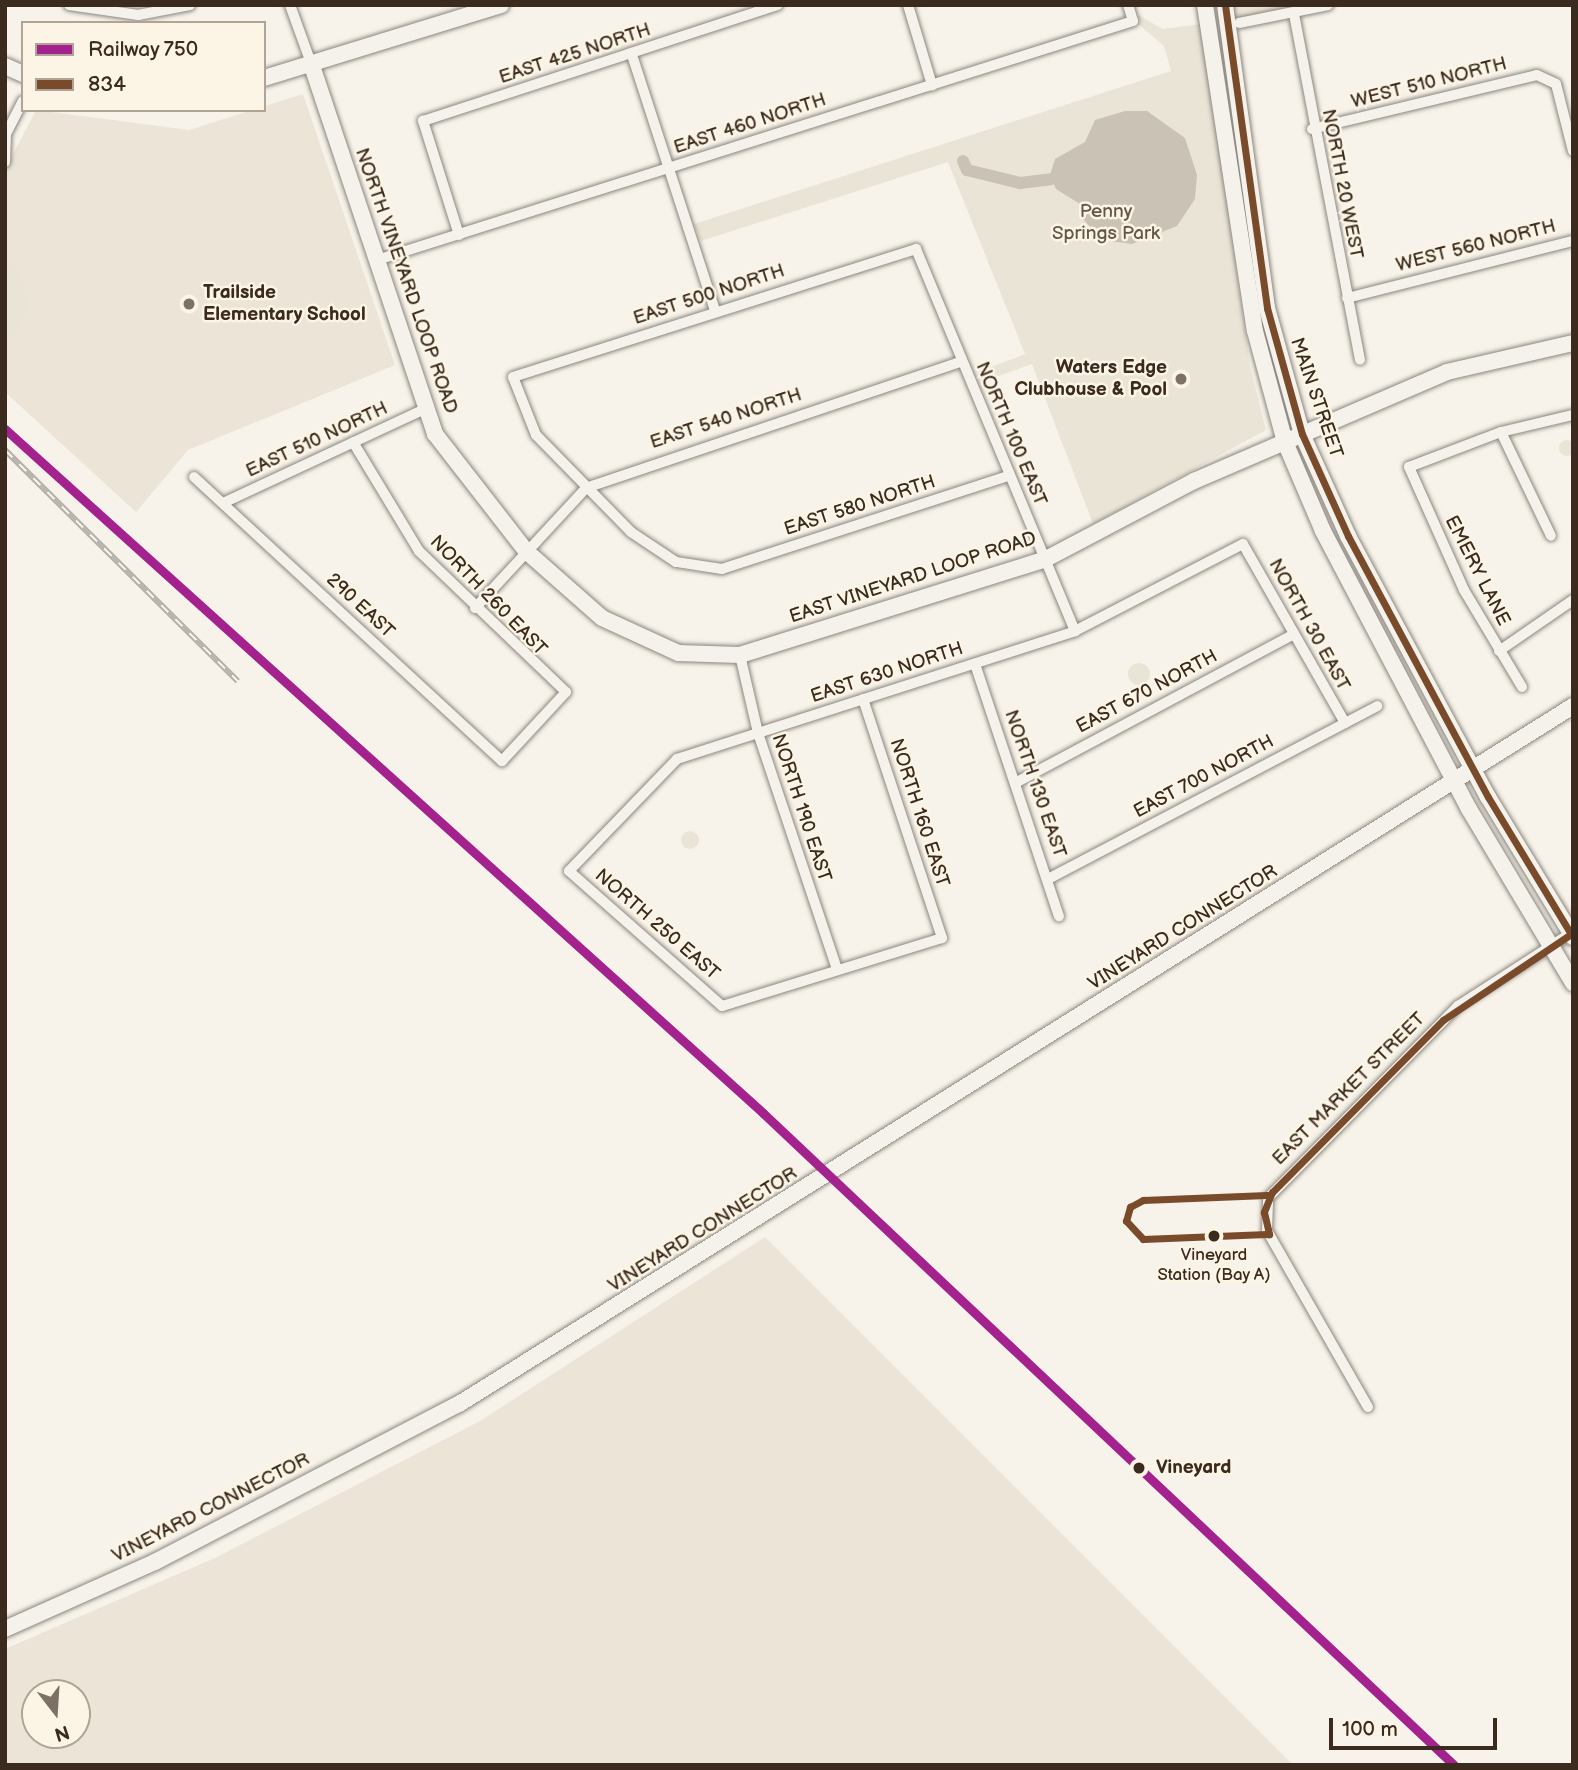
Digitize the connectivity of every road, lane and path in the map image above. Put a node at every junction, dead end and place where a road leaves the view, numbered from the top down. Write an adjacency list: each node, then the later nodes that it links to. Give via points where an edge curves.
1 (69, 5): 2 (street, via 80,11 138,15)
2 (190, 5)
3 (290, 5): 14 (street)
4 (501, 5): 14 (main road)
5 (778, 5): 13 (street, EAST 425 NORTH)
6 (908, 5): 18 (street)
7 (1128, 5): 18 (street, EAST 460 NORTH, via 1133,21)
8 (1205, 5): 38 (main road, MAIN STREET, via 1255,331)
9 (1225, 5): 36 (main road, MAIN STREET, via 1271,326)
10 (1328, 5): 11 (street)
11 (1294, 14): 12 (street); 20 (street, NORTH 20 WEST)
12 (1239, 23)
13 (632, 55): 23 (street); 24 (street, EAST 425 NORTH, via 423,121)
14 (311, 63): 17 (main road); 27 (main road, NORTH VINEYARD LOOP ROAD)
15 (5, 66): 16 (main road)
16 (21, 73)
17 (266, 77)
18 (932, 85): 23 (street, EAST 460 NORTH)
19 (21, 105): 22 (street, via 6,134)
20 (1312, 129): 21 (street, WEST 510 NORTH, via 1537,75 1553,81); 28 (street, NORTH 20 WEST)
21 (1573, 151)
22 (6, 162)
23 (669, 168): 24 (street, EAST 460 NORTH); 29 (street)
24 (459, 235): 27 (street, EAST 460 NORTH)
25 (1573, 240): 28 (street, WEST 560 NORTH)
26 (916, 249): 29 (street, EAST 500 NORTH); 32 (street, NORTH 100 EAST)
27 (377, 260): 33 (main road, NORTH VINEYARD LOOP ROAD)
28 (1347, 298): 31 (street, NORTH 20 WEST)
29 (715, 310): 41 (street, EAST 500 NORTH, via 513,377 536,435)
30 (1573, 343): 36 (main road, EAST VINEYARD LOOP ROAD, via 1447,372)
31 (1360, 360)
32 (961, 362): 39 (street, NORTH 100 EAST); 41 (street, EAST 540 NORTH)
33 (427, 408): 37 (street, EAST 510 NORTH); 45 (main road, NORTH VINEYARD LOOP ROAD, via 435,434)
34 (1573, 415): 35 (street)
35 (1501, 432): 43 (street); 51 (street, EMERY LANE, via 1409,467 1452,566)
36 (1301, 434): 38 (main road, EAST VINEYARD LOOP ROAD); 62 (main road, MAIN STREET, via 1348,536)
37 (354, 442): 42 (street, EAST 510 NORTH); 48 (street, NORTH 260 EAST, via 377,491 419,551)
38 (1285, 442): 46 (main road, EAST VINEYARD LOOP ROAD); 63 (main road, MAIN STREET, via 1324,531)
39 (1008, 476): 41 (street, EAST 580 NORTH, via 722,569 676,562 632,533); 46 (street, NORTH 100 EAST)
40 (194, 477): 42 (street, 290 EAST)
41 (586, 488): 45 (street, EAST 540 NORTH)
42 (223, 503): 56 (street, 290 EAST, via 502,761)
43 (1551, 536)
44 (1243, 544): 49 (street, EAST 630 NORTH); 50 (street, NORTH 30 EAST)
45 (526, 551): 48 (street, EAST 540 NORTH); 52 (main road, NORTH VINEYARD LOOP ROAD, via 602,618)
46 (1044, 560): 49 (street, NORTH 100 EAST); 53 (main road, EAST VINEYARD LOOP ROAD)
47 (1573, 600): 51 (street)
48 (475, 608): 56 (street, NORTH 260 EAST)
49 (1075, 631): 54 (street, EAST 630 NORTH)
50 (1294, 634): 60 (street, NORTH 30 EAST); 64 (street, EAST 670 NORTH)
51 (1499, 651): 55 (street, EMERY LANE)
52 (678, 653): 53 (main road, EAST VINEYARD LOOP ROAD)
53 (740, 655): 61 (street, NORTH 190 EAST)
54 (975, 664): 57 (street, EAST 630 NORTH); 64 (street, NORTH 130 EAST)
55 (1522, 687)
56 (566, 692)
57 (863, 699): 61 (street, EAST 630 NORTH); 70 (street, NORTH 160 EAST, via 942,938)
58 (1377, 706): 60 (street, EAST 700 NORTH)
59 (1573, 706): 62 (main road, VINEYARD CONNECTOR)
60 (1345, 723): 66 (street, EAST 700 NORTH)
61 (758, 733): 65 (street, EAST 630 NORTH, via 677,759); 70 (street, NORTH 190 EAST)
62 (1474, 769): 63 (main road, VINEYARD CONNECTOR); 68 (main road, MAIN STREET)
63 (1458, 780): 69 (main road, MAIN STREET); 73 (main road, VINEYARD CONNECTOR, via 739,1234 458,1404 155,1562)
64 (1017, 782): 66 (street, NORTH 130 EAST)
65 (569, 871): 70 (street, NORTH 250 EAST, via 722,1006)
66 (1048, 879): 67 (street, NORTH 130 EAST)
67 (1059, 916)
68 (1572, 934): 69 (street, EAST MARKET STREET)
69 (1550, 946): 71 (main road, MAIN STREET); 72 (street, EAST MARKET STREET, via 1443,1020 1265,1204 1267,1231)
70 (837, 969)
71 (1573, 983)
72 (1368, 1407)
73 (5, 1629)

